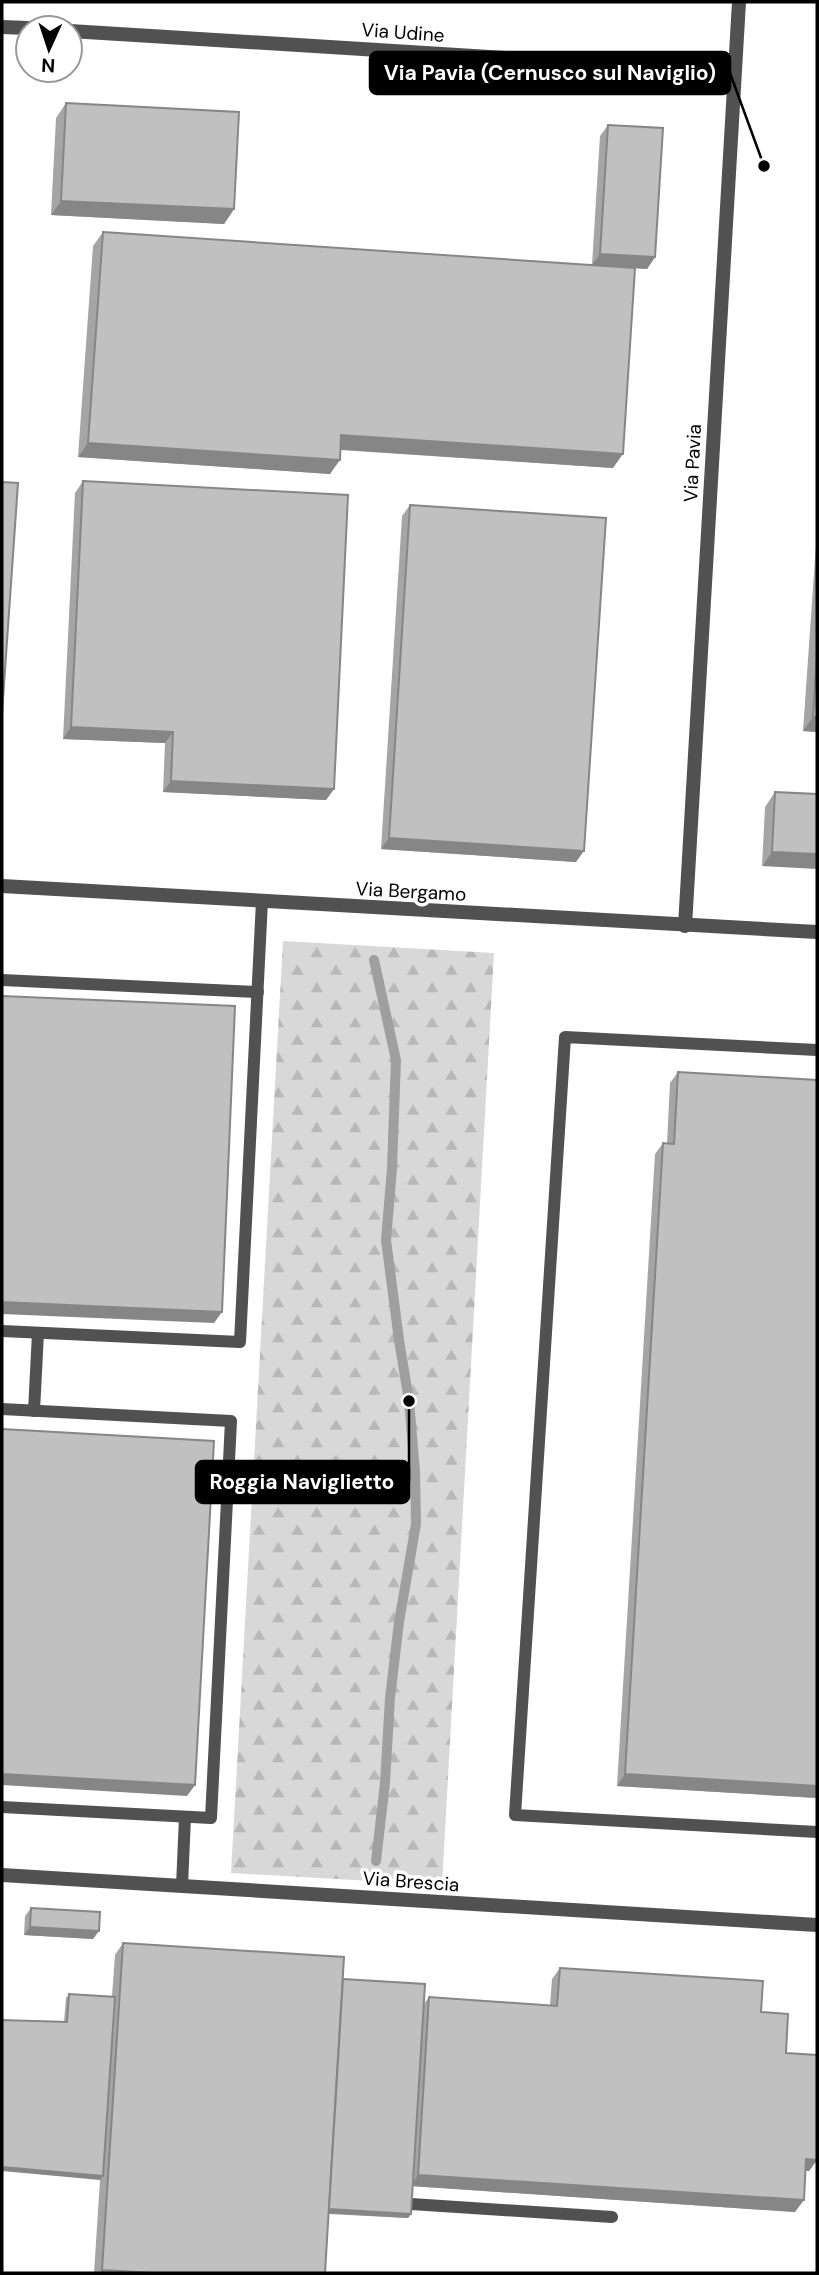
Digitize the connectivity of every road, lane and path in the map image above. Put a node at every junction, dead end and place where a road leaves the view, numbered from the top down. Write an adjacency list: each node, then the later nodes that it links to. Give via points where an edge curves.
1 (739, 2): 3 (street, Via Pavia)
2 (84, 32): 3 (street, Via Udine)
3 (734, 72): 6 (street, Via Pavia)
4 (2, 886): 5 (street, Via Bergamo)
5 (262, 901): 6 (street, Via Bergamo); 9 (lane)
6 (685, 926): 7 (street, Via Bergamo)
7 (817, 932)
8 (2, 980): 9 (lane)
9 (258, 992): 12 (lane, via 240,1342)
10 (817, 1050): 17 (lane, via 565,1037 515,1815)
11 (2, 1331): 12 (lane)
12 (38, 1333): 14 (lane)
13 (2, 1409): 14 (lane)
14 (34, 1411): 16 (lane, via 231,1421 211,1818)
15 (2, 1807): 16 (lane)
16 (186, 1817): 19 (lane)
17 (817, 1832)
18 (2, 1875): 19 (street, Via Brescia)
19 (182, 1886): 20 (street, Via Brescia)
20 (817, 1926)
21 (387, 2202): 22 (lane)
22 (612, 2217)

